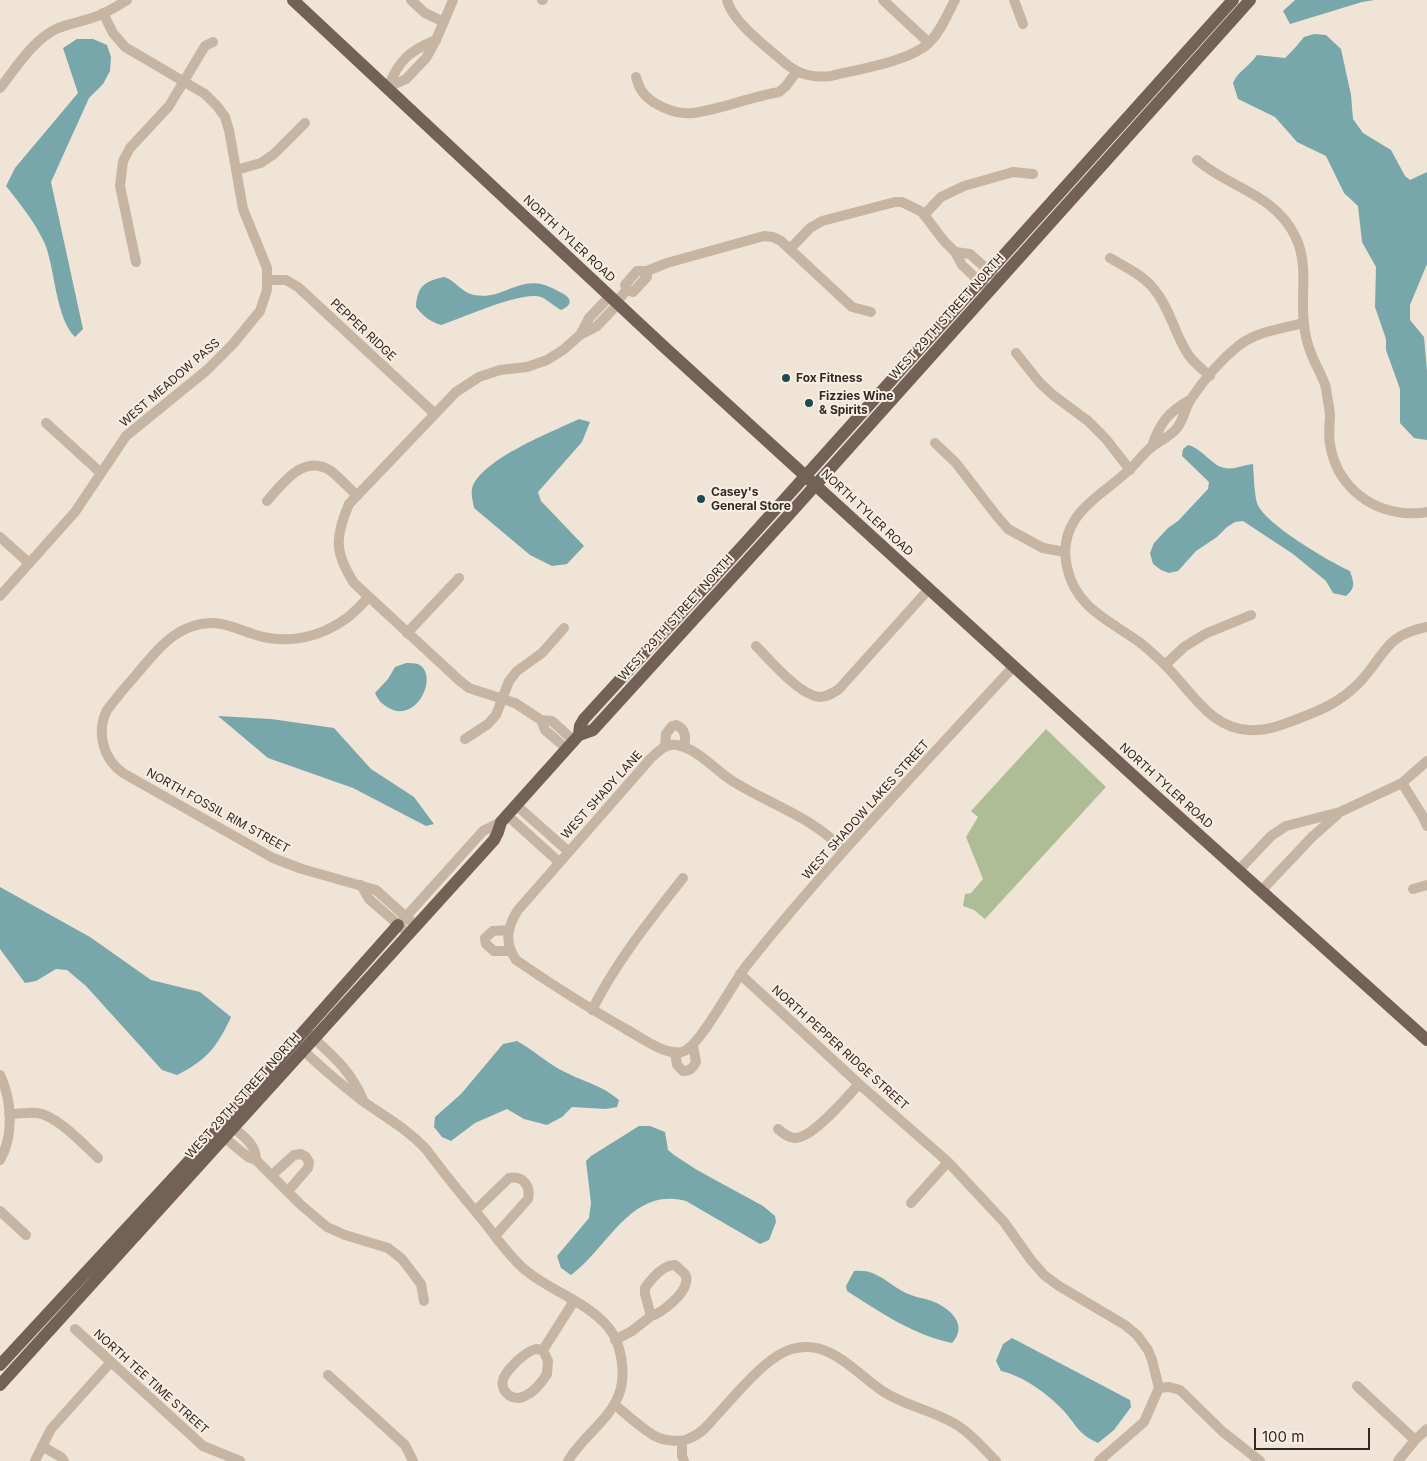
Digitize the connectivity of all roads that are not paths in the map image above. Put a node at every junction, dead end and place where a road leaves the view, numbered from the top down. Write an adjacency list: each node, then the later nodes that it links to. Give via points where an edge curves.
1 (126, 0): 11 (street)
2 (293, 0): 21 (main road, NORTH TYLER ROAD)
3 (411, 0): 12 (street, via 425,13)
4 (453, 0): 12 (street)
5 (727, 0): 17 (street, via 736,19)
6 (883, 0): 16 (street)
7 (955, 0): 16 (street)
8 (1014, 0): 13 (street)
9 (1233, 0): 31 (main road, WEST 29TH STREET NORTH)
10 (1250, 0): 31 (main road, WEST 29TH STREET NORTH)
11 (103, 13): 19 (street, WEST MEADOW PASS, via 124,47); 20 (street, via 55,30 40,40)
12 (444, 22): 14 (street)
13 (1022, 24)
14 (436, 40): 21 (street, via 426,58 406,79); 21 (street, via 408,55 395,70)
15 (213, 42): 19 (street, via 205,46)
16 (929, 43): 17 (street, via 908,56 831,76 812,76)
17 (797, 71): 18 (street, via 779,92 692,113 659,105 640,88)
18 (636, 77)
19 (184, 81): 24 (street, WEST MEADOW PASS, via 205,94 224,117); 30 (street, via 169,106 130,148 123,161 120,186)
20 (0, 88)
21 (388, 88): 34 (main road, NORTH TYLER ROAD)
22 (305, 123): 24 (street, via 261,163)
23 (1197, 160): 36 (street, via 1209,170 1265,200 1289,224 1299,245 1304,267)
24 (236, 170): 32 (street, WEST MEADOW PASS, via 243,209 267,268)
25 (1033, 174): 26 (street, via 1013,172 964,186 941,197)
26 (924, 215): 27 (street, via 902,202 895,202 822,221 810,228); 28 (street)
27 (790, 249): 34 (street, via 781,241 764,236 667,263 647,271 647,277 633,292 627,290); 35 (street, via 852,307)
28 (955, 252): 31 (street, via 970,254); 33 (street, via 962,265)
29 (1110, 258): 38 (street, via 1143,278 1154,289 1186,352)
30 (136, 262)
31 (994, 276): 33 (main road, WEST 29TH STREET NORTH)
32 (268, 280): 40 (street, PEPPER RIDGE, via 286,280 298,287); 45 (street, WEST MEADOW PASS, via 264,303 254,321 207,370 126,436)
33 (984, 287): 46 (main road, WEST 29TH STREET NORTH); 47 (main road, WEST 29TH STREET NORTH)
34 (615, 301): 40 (street, via 597,326 547,360 479,377 456,392); 46 (main road, NORTH TYLER ROAD)
35 (871, 312)
36 (1304, 323): 38 (street, via 1261,333 1239,345); 50 (street, via 1310,352 1325,386 1330,412 1330,444 1344,480 1356,494 1373,505 1398,512)
37 (1016, 353): 44 (street, via 1040,383 1100,433)
38 (1210, 376): 39 (street)
39 (1190, 400): 43 (street, via 1185,416 1175,430); 43 (street, via 1165,418)
40 (434, 413): 48 (street)
41 (46, 423): 45 (street)
42 (935, 443): 52 (street, via 956,462 1008,529 1043,548)
43 (1152, 446): 44 (street)
44 (1130, 470): 52 (street, via 1091,500 1077,516)
45 (101, 473): 53 (street, WEST MEADOW PASS, via 76,512)
46 (806, 475): 47 (main road, NORTH TYLER ROAD); 58 (main road, WEST 29TH STREET NORTH)
47 (816, 484): 55 (main road, NORTH TYLER ROAD); 58 (main road, WEST 29TH STREET NORTH)
48 (357, 496): 49 (street, via 331,471 314,465 293,473); 57 (street, via 349,504 338,538 346,569 354,583)
49 (267, 500)
50 (1427, 512)
51 (0, 537): 53 (street)
52 (1065, 552): 64 (street, via 1069,574 1082,601)
53 (30, 564): 56 (street, WEST MEADOW PASS)
54 (459, 578): 62 (street)
55 (929, 589): 63 (street, via 830,695 820,697 807,693); 65 (main road, NORTH TYLER ROAD)
56 (0, 596)
57 (369, 597): 62 (street); 82 (street, NORTH FOSSIL RIM STREET, via 348,618 310,637 277,640 213,623 195,625 178,632 164,642 107,710 102,733 104,749 115,768 123,773 273,858)
58 (703, 599): 68 (main road, WEST 29TH STREET NORTH, via 593,730)
59 (1251, 615): 64 (street, via 1204,634 1184,647)
60 (1427, 627): 64 (street, via 1395,639 1361,681 1343,697 1326,708 1270,729 1252,731 1214,718)
61 (564, 628): 66 (street, via 542,653 517,671 509,681)
62 (407, 632): 66 (street, via 469,688)
63 (756, 646)
64 (1166, 665)
65 (1014, 666): 77 (street, WEST SHADOW LAKES STREET); 80 (main road, NORTH TYLER ROAD)
66 (504, 698): 67 (street, via 488,724); 68 (street, via 541,720 552,722)
67 (465, 739)
68 (574, 742): 73 (main road, WEST 29TH STREET NORTH)
69 (665, 746): 70 (street); 70 (street, via 666,734 676,725 685,734); 78 (street, WEST SHADY LANE)
70 (684, 747): 77 (street, via 693,750 734,782 808,820)
71 (1427, 760): 72 (street)
72 (1402, 783): 74 (street); 76 (street)
73 (516, 805): 75 (main road, WEST 29TH STREET NORTH); 78 (street)
74 (1340, 812): 80 (street, via 1286,826 1271,836); 85 (street)
75 (504, 818): 79 (street); 88 (main road, WEST 29TH STREET NORTH, via 494,840)
76 (1427, 826)
77 (844, 851): 91 (street, WEST SHADOW LAKES STREET)
78 (568, 852): 79 (street, WEST SHADY LANE)
79 (560, 862): 89 (street, via 518,910)
80 (1239, 870): 85 (main road, NORTH TYLER ROAD)
81 (683, 878): 92 (street, via 623,958)
82 (361, 885): 86 (street, NORTH FOSSIL RIM STREET, via 376,890); 87 (street)
83 (1427, 885): 84 (street)
84 (1412, 889)
85 (1261, 891): 94 (main road, NORTH TYLER ROAD)
86 (388, 900): 87 (street); 88 (street, NORTH FOSSIL RIM STREET)
87 (380, 909): 88 (street)
88 (407, 925): 93 (main road, WEST 29TH STREET NORTH)
89 (508, 930): 90 (street); 90 (street, via 493,931 485,938 486,944 494,951)
90 (510, 950): 92 (street, via 516,960)
91 (740, 974): 96 (street); 99 (street, NORTH PEPPER RIDGE STREET)
92 (592, 1010): 97 (street, via 662,1049)
93 (309, 1035): 95 (main road, WEST 29TH STREET NORTH); 100 (street, via 347,1070)
94 (1427, 1040)
95 (299, 1046): 100 (street); 102 (main road, WEST 29TH STREET NORTH)
96 (692, 1046): 97 (street, via 683,1052); 97 (street, via 696,1062 692,1069 683,1071 676,1065)
97 (675, 1052)
98 (0, 1075): 101 (street, via 7,1092)
99 (859, 1084): 103 (street, via 817,1128 804,1136 795,1138); 106 (street, NORTH PEPPER RIDGE STREET)
100 (364, 1101): 111 (street, via 413,1136)
101 (9, 1114): 104 (street, via 48,1116); 105 (street, via 9,1137)
102 (224, 1128): 107 (street, via 248,1157); 114 (main road, WEST 29TH STREET NORTH)
103 (778, 1129)
104 (98, 1158)
105 (0, 1160)
106 (948, 1162): 109 (street); 126 (street, NORTH PEPPER RIDGE STREET, via 1004,1222 1044,1275 1137,1335 1148,1350)
107 (272, 1175): 108 (street); 108 (street, via 294,1154 306,1157 308,1168)
108 (288, 1191): 115 (street, via 327,1227 388,1248 421,1284)
109 (911, 1202)
110 (0, 1211): 112 (street)
111 (475, 1211): 113 (street); 113 (street, via 510,1178 521,1179 527,1184 528,1199)
112 (26, 1235)
113 (495, 1236): 116 (street, via 508,1254 526,1270)
114 (103, 1261): 122 (main road, WEST 29TH STREET NORTH); 124 (main road, WEST 29TH STREET NORTH)
115 (424, 1301)
116 (574, 1301): 119 (street, via 600,1319); 120 (street)
117 (651, 1316): 117 (street, via 667,1307 683,1290 686,1274 676,1265 661,1270 645,1288); 119 (street)
118 (75, 1329): 121 (street, NORTH TEE TIME STREET)
119 (615, 1340): 127 (street, via 622,1368 621,1387)
120 (544, 1350): 120 (street, via 536,1349 525,1354 506,1373 503,1385 509,1396 519,1399 526,1396 545,1378 548,1367)
121 (111, 1362): 131 (street, via 51,1429); 134 (street, NORTH TEE TIME STREET, via 203,1446)
122 (0, 1365)
123 (328, 1375): 135 (street, via 404,1445)
124 (0, 1385)
125 (1357, 1386): 130 (street)
126 (1159, 1388): 139 (street, via 1144,1422); 140 (street, via 1180,1390 1223,1432)
127 (614, 1405): 129 (street, via 654,1436); 136 (street)
128 (1427, 1429): 130 (street)
129 (682, 1440): 137 (street); 138 (street, via 690,1439 706,1427 780,1352 808,1346 827,1351 844,1361 884,1392 960,1427)
130 (1415, 1440): 141 (street)
131 (42, 1446): 132 (street); 133 (street)
132 (35, 1461)
133 (64, 1461)
134 (240, 1461)
135 (413, 1461)
136 (568, 1461)
137 (684, 1461)
138 (996, 1461)
139 (1099, 1461)
140 (1260, 1461)
141 (1398, 1461)

